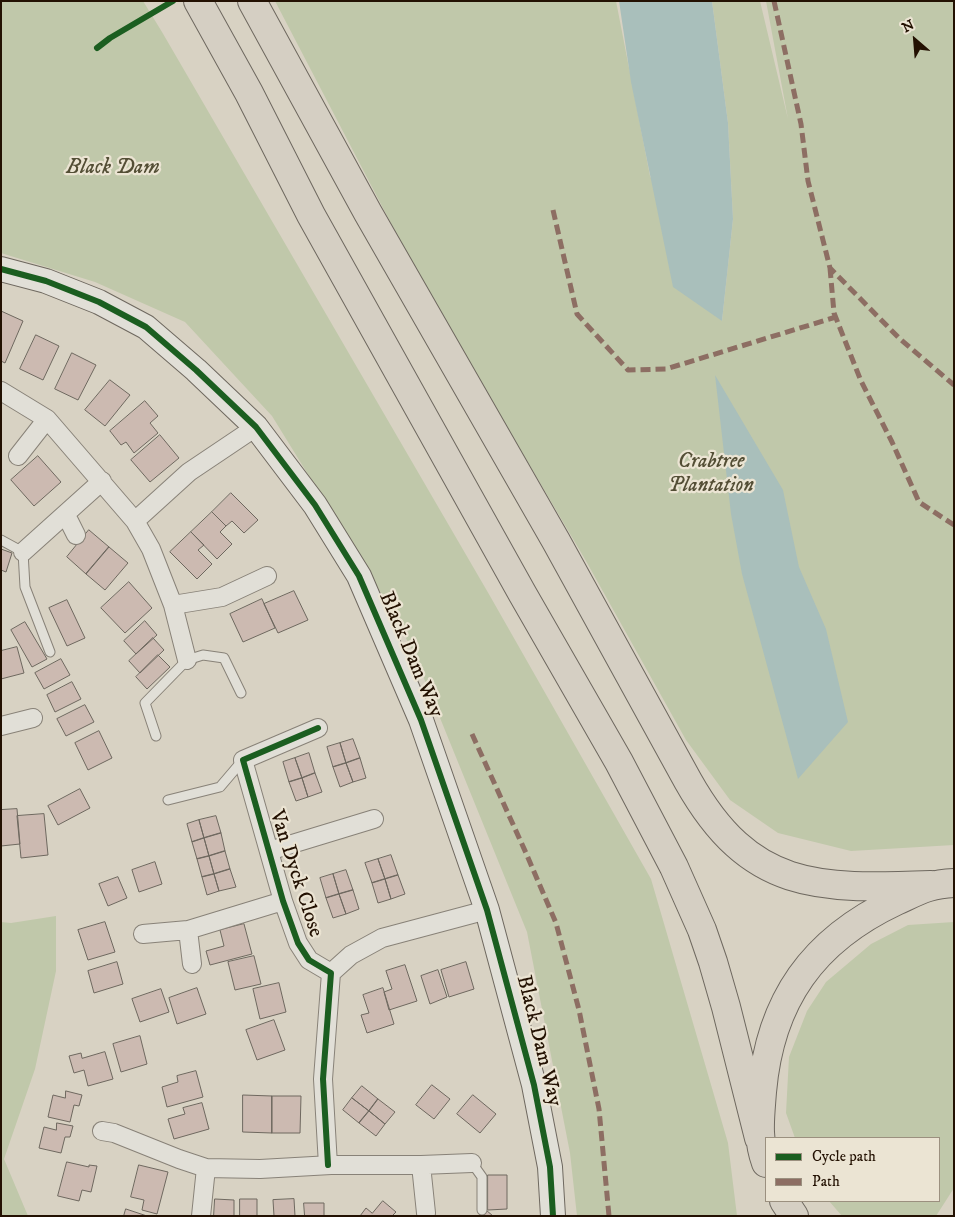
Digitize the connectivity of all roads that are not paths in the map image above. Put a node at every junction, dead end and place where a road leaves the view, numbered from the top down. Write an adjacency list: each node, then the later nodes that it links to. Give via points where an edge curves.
1 (198, 1): 35 (highway, via 311,215 671,860 713,962)
2 (252, 1): 27 (highway, via 688,782 715,824 743,851 778,872 795,878 844,886)
3 (1, 269): 6 (street, Black Dam Way, via 46,281 99,302 146,327)
4 (1, 391): 5 (street)
5 (47, 419): 7 (street); 8 (street)
6 (256, 427): 10 (street, via 190,472); 29 (street, Black Dam Way, via 315,505 359,576 421,720)
7 (18, 456)
8 (102, 481): 9 (street); 10 (street)
9 (66, 515): 11 (street); 13 (street)
10 (135, 521): 15 (street, via 152,549)
11 (76, 535)
12 (1, 540): 13 (lane)
13 (23, 552): 16 (lane, via 24,587)
14 (267, 576): 15 (street, via 222,597)
15 (173, 605): 17 (street)
16 (50, 652)
17 (187, 660): 18 (lane, via 203,654 224,658); 22 (lane, via 145,704)
18 (240, 694)
19 (33, 718): 20 (street)
20 (1, 726)
21 (318, 728): 23 (street)
22 (156, 736)
23 (243, 760): 24 (lane, via 220,787); 26 (street, Van Dyck Close)
24 (168, 800)
25 (374, 819): 26 (street, Van Dyck Close)
26 (269, 851): 28 (street, Van Dyck Close)
27 (943, 884): 35 (highway, via 886,906 852,926 835,938 803,974 790,993 771,1036 763,1077)
28 (283, 901): 30 (street, Van Dyck Close); 33 (street, Van Dyck Close, via 298,943 309,960)
29 (487, 910): 33 (street, via 382,938 351,955); 46 (street, Black Dam Way, via 534,1085 550,1167)
30 (188, 930): 31 (street, Van Dyck Close); 32 (street)
31 (143, 934)
32 (192, 964)
33 (331, 973): 38 (street, via 323,1079)
34 (110, 1127): 40 (street)
35 (759, 1138): 36 (highway)
36 (765, 1159)
37 (472, 1163): 39 (street); 43 (lane, via 482,1177)
38 (328, 1165): 39 (street); 40 (street)
39 (421, 1165): 44 (street)
40 (206, 1168): 45 (street)
41 (774, 1202): 47 (highway)
42 (785, 1202): 48 (highway)
43 (482, 1210)
44 (426, 1213)
45 (201, 1216)
46 (553, 1216)
47 (776, 1216)
48 (794, 1216)

